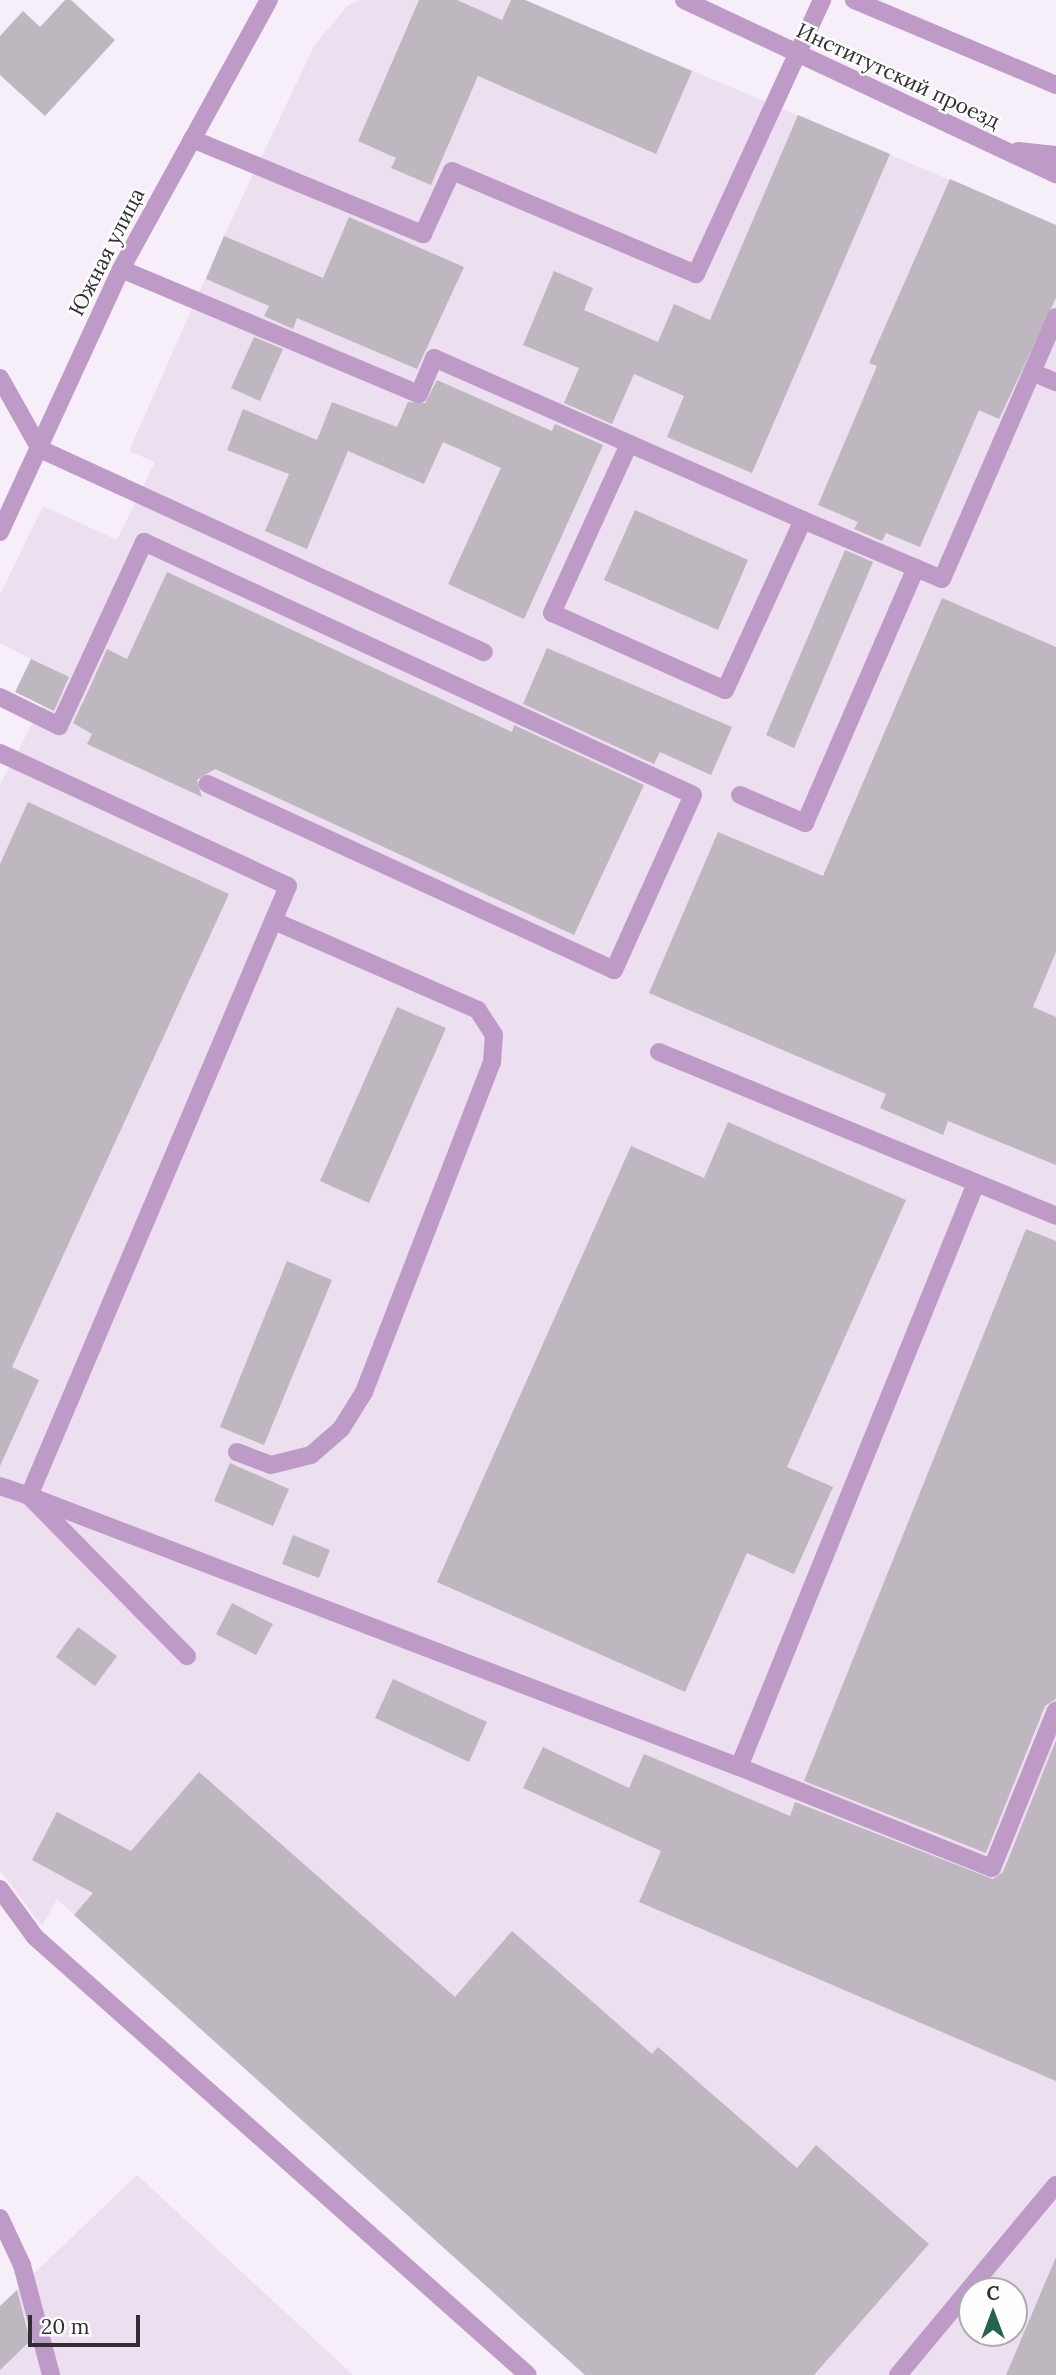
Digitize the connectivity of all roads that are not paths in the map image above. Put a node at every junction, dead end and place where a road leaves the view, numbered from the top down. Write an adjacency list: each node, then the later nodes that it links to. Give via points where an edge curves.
1 (269, 0): 7 (street, Южная улица)
2 (684, 0): 5 (street, Институтский проезд)
3 (822, 0): 5 (street)
4 (854, 0): 6 (street)
5 (797, 55): 7 (street, via 696,274 452,171 423,234); 8 (street, Институтский проезд)
6 (1056, 85)
7 (192, 139): 11 (street, Южная улица)
8 (1001, 149): 9 (street); 10 (street, Институтский проезд)
9 (1056, 155)
10 (1056, 174)
11 (121, 269): 16 (street, via 419,394 434,358); 17 (street, Южная улица)
12 (1056, 317): 13 (street)
13 (1032, 372): 15 (street); 20 (street, via 942,579)
14 (0, 378): 17 (street)
15 (1056, 382)
16 (629, 444): 18 (street); 18 (street, via 552,613 725,690)
17 (40, 450): 19 (street, Южная улица); 21 (street)
18 (803, 520): 20 (street)
19 (0, 532)
20 (916, 568): 25 (street, via 805,823)
21 (484, 652)
22 (0, 697): 24 (street, via 59,726 144,542 693,795 614,970)
23 (0, 753): 26 (street, via 288,886)
24 (208, 784)
25 (740, 795)
26 (274, 921): 30 (street, via 478,1010 494,1035 492,1062 364,1392 341,1429 311,1455 271,1465); 32 (street)
27 (659, 1052): 28 (street)
28 (976, 1184): 29 (street); 35 (street)
29 (1056, 1216)
30 (237, 1452)
31 (0, 1486): 32 (street)
32 (29, 1496): 33 (street); 35 (street)
33 (187, 1656)
34 (1056, 1710): 35 (street, via 992,1868)
35 (739, 1767)
36 (0, 1889): 40 (street, via 35,1937)
37 (1056, 2185): 41 (street)
38 (0, 2218): 39 (street, via 22,2265)
39 (51, 2375)
40 (528, 2375)
41 (898, 2375)

